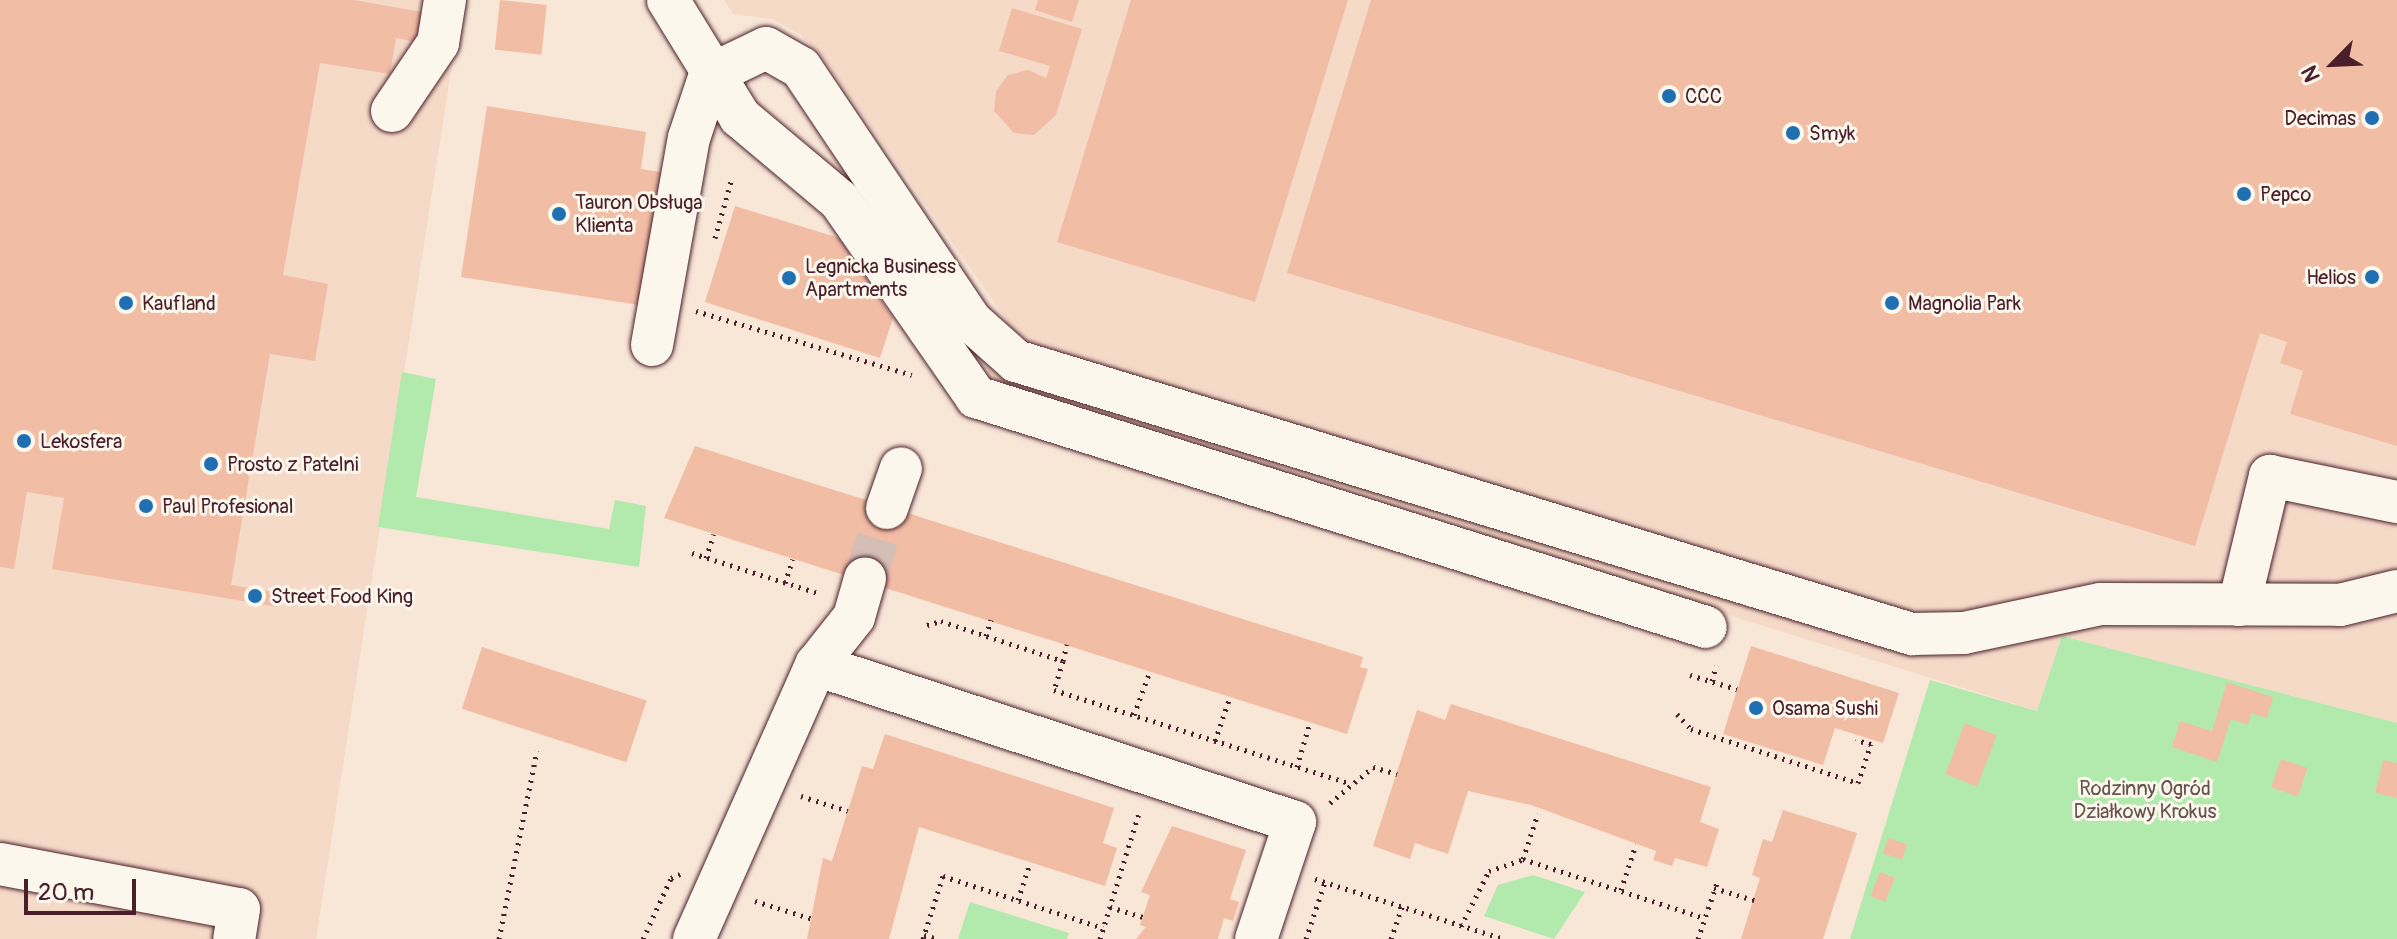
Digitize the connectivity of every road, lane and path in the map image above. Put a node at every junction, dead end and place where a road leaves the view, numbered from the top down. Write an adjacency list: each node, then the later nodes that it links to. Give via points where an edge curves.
1 (445, 0): 4 (street, via 438,43)
2 (668, 0): 3 (street)
3 (710, 75): 8 (street, via 689,138); 20 (street, via 766,48 801,68 972,322 1016,361 1912,634 1964,633 2101,604); 25 (street, via 740,117 840,201 961,385 976,397)
4 (392, 111)
5 (732, 178): 6 (path)
6 (711, 252)
7 (698, 296): 9 (path, via 694,311)
8 (652, 345)
9 (912, 375)
10 (901, 468): 12 (street)
11 (2397, 502): 20 (street, via 2270,476)
12 (887, 508)
13 (714, 534): 15 (path)
14 (692, 553): 15 (path)
15 (706, 558): 17 (path)
16 (793, 559): 17 (path)
17 (785, 583): 19 (path)
18 (2397, 591): 21 (street)
19 (861, 592): 29 (street)
20 (2239, 605): 21 (street)
21 (2340, 605): 23 (street)
22 (991, 620): 26 (path)
23 (2397, 622)
24 (927, 625): 26 (path, via 941,621)
25 (1706, 627)
26 (986, 636): 28 (path)
27 (1067, 644): 28 (path)
28 (1063, 661): 35 (path, via 1054,690)
29 (816, 665): 47 (street); 69 (street)
30 (1150, 671): 35 (path)
31 (1690, 675): 32 (path)
32 (1737, 689)
33 (1230, 697): 38 (path)
34 (1677, 714): 37 (path, via 1691,729 1858,783 1871,744)
35 (1134, 715): 38 (path)
36 (1310, 722): 40 (path)
37 (1856, 740)
38 (1215, 741): 40 (path)
39 (537, 751): 68 (path)
40 (1297, 767): 42 (path)
41 (1397, 774): 42 (path, via 1373,767)
42 (1352, 784): 47 (path, via 1310,819)
43 (796, 795): 45 (path)
44 (1145, 795): 58 (path)
45 (848, 811)
46 (1538, 813): 49 (path)
47 (1295, 822): 52 (street)
48 (1636, 844): 54 (path)
49 (1523, 859): 54 (path); 63 (path, via 1489,871)
50 (1030, 863): 56 (path)
51 (0, 864): 67 (street, via 239,909)
52 (1280, 868): 53 (path); 72 (street)
53 (1325, 882): 59 (path); 73 (path)
54 (1621, 890): 61 (path)
55 (750, 899): 62 (path)
56 (1018, 900): 64 (path); 66 (path, via 943,876)
57 (1754, 900): 61 (path, via 1716,885)
58 (1110, 907): 60 (path); 64 (path)
59 (1402, 907): 63 (path); 74 (path)
60 (1143, 917)
61 (1705, 918): 77 (path)
62 (813, 919)
63 (1461, 926): 65 (path)
64 (1103, 928): 71 (path)
65 (1480, 932): 75 (path); 76 (path)
66 (924, 937): 70 (path)
67 (234, 939)
68 (499, 939)
69 (694, 939)
70 (938, 939)
71 (1100, 939)
72 (1256, 939)
73 (1306, 939)
74 (1391, 939)
75 (1477, 939)
76 (1504, 939)
77 (1698, 939)

